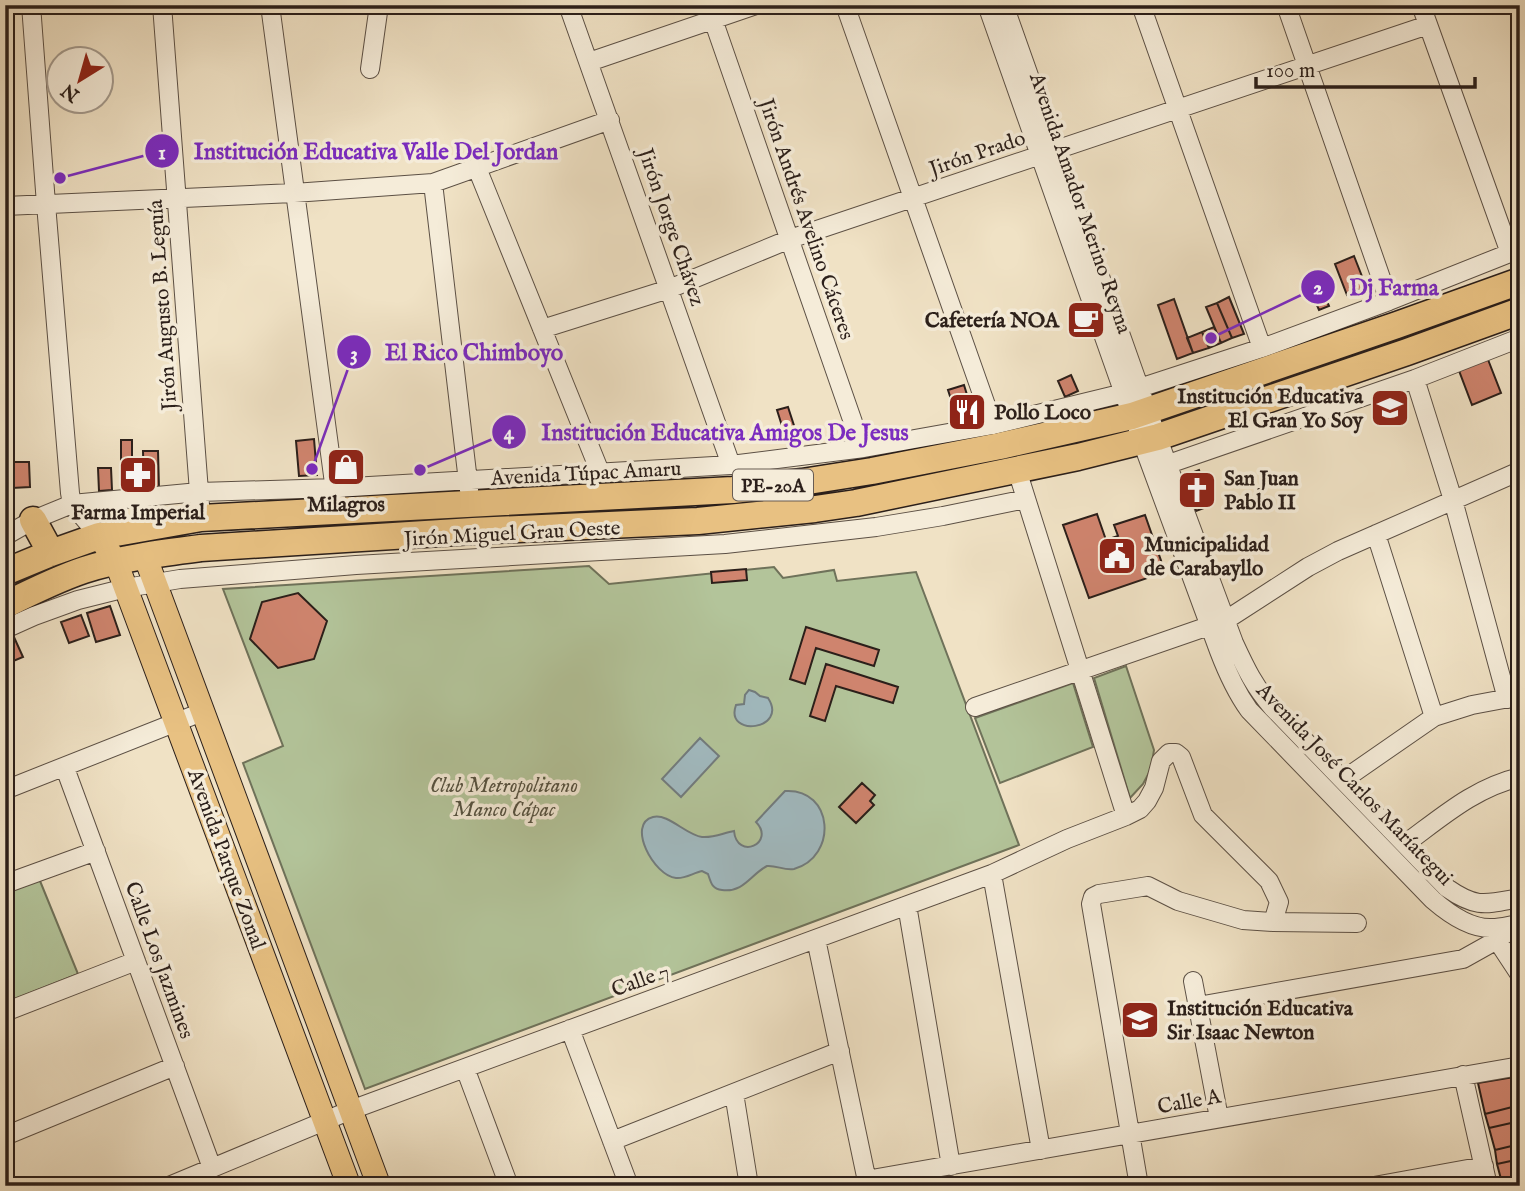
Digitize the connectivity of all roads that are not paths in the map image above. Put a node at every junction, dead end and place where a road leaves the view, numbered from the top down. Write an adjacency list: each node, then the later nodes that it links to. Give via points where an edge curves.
1 (31, 5): 26 (street)
2 (162, 5): 24 (street, Jirón Augusto B. Leguía)
3 (270, 5): 23 (street)
4 (379, 5): 17 (street)
5 (568, 5): 15 (street, Jirón Jorge Chávez)
6 (756, 5): 13 (street)
7 (845, 5): 25 (street)
8 (987, 5): 20 (street, Avenida Amador Merino Reyna)
9 (1004, 5): 20 (street, Avenida Amador Merino Reyna)
10 (1141, 5): 18 (street)
11 (1286, 5): 16 (street)
12 (1422, 5): 14 (street)
13 (711, 13): 15 (street); 28 (street, Jirón Andrés Avelino Cáceres)
14 (1428, 25): 16 (street, Jirón Prado); 29 (street)
15 (589, 62): 19 (street, Jirón Jorge Chávez)
16 (1307, 65): 18 (street, Jirón Prado); 33 (street)
17 (370, 69)
18 (1178, 109): 20 (street, Jirón Prado); 36 (street)
19 (610, 120): 21 (street); 31 (street, Jirón Jorge Chávez)
20 (1048, 153): 25 (street, Jirón Prado); 39 (street, Avenida Amador Merino Reyna)
21 (477, 168): 22 (street); 34 (street)
22 (433, 183): 23 (street); 49 (street)
23 (294, 193): 24 (street); 51 (street)
24 (176, 198): 26 (street); 48 (street, Jirón Augusto B. Leguía)
25 (913, 198): 28 (street, Jirón Prado); 40 (street)
26 (46, 204): 27 (street); 53 (street)
27 (5, 206)
28 (790, 239): 31 (street, Jirón Prado); 42 (street, Jirón Andrés Avelino Cáceres)
29 (1515, 251): 33 (street, Avenida Túpac Amaru)
30 (1520, 281): 33 (highway, Avenida Túpac Amaru / PE-20A)
31 (669, 289): 34 (street, Jirón Prado); 43 (street, Jirón Jorge Chávez)
32 (1520, 311): 37 (highway, PE-20A)
33 (1393, 313): 36 (street, Avenida Túpac Amaru); 37 (highway); 39 (highway, Avenida Túpac Amaru / PE-20A)
34 (542, 329): 47 (street)
35 (1520, 338): 38 (street)
36 (1262, 348): 39 (street, Avenida Túpac Amaru)
37 (1407, 352): 41 (highway, PE-20A)
38 (1415, 379): 44 (street); 52 (street)
39 (1136, 402): 40 (street, Avenida Túpac Amaru); 41 (street, Avenida José Carlos Maríategui); 47 (highway, Avenida Túpac Amaru / PE-20A, via 1000,446 802,482 733,490)
40 (993, 425): 42 (street, Avenida Túpac Amaru)
41 (1150, 439): 44 (street, Avenida José Carlos Maríategui); 45 (highway, PE-20A)
42 (864, 448): 43 (street, Avenida Túpac Amaru)
43 (731, 465): 47 (street, Avenida Túpac Amaru)
44 (1160, 467): 67 (street, Avenida José Carlos Maríategui)
45 (1017, 470): 50 (street); 59 (highway, PE-20A, via 815,509 698,521)
46 (1520, 471): 52 (street)
47 (601, 484): 49 (highway, Avenida Túpac Amaru / PE-20A); 59 (highway)
48 (199, 492): 51 (street, Avenida Túpac Amaru); 53 (street, Avenida Túpac Amaru); 54 (street, Jirón Augusto B. Leguía)
49 (469, 492): 51 (highway, Avenida Túpac Amaru / PE-20A)
50 (1026, 499): 59 (street, Jirón Miguel Grau Oeste, via 876,527 725,544); 69 (street)
51 (336, 500): 54 (highway, Avenida Túpac Amaru / PE-20A)
52 (1453, 500): 56 (street); 70 (street)
53 (72, 504): 55 (street, Avenida Túpac Amaru); 58 (street)
54 (201, 518): 58 (highway, Avenida Túpac Amaru / PE-20A)
55 (33, 520): 57 (street, Avenida Túpac Amaru); 60 (highway)
56 (1376, 534): 67 (street, via 1308,567); 73 (street)
57 (5, 536)
58 (99, 536): 60 (highway, Avenida Túpac Amaru / PE-20A); 62 (main road, Avenida Parque Zonal)
59 (601, 538): 61 (highway, PE-20A, via 473,531 201,548); 64 (street, Jirón Miguel Grau Oeste)
60 (51, 553): 63 (highway, Avenida Túpac Amaru / PE-20A)
61 (145, 556): 62 (highway, PE-20A); 64 (main road, Avenida Parque Zonal)
62 (116, 562): 65 (main road, Avenida Parque Zonal); 66 (highway, PE-20A, via 85,570)
63 (5, 572)
64 (154, 583): 65 (street, Jirón Miguel Grau Oeste); 72 (main road, Avenida Parque Zonal)
65 (126, 588): 68 (street, Jirón Miguel Grau Oeste, via 79,600); 74 (main road, Avenida Parque Zonal)
66 (5, 605)
67 (1217, 623): 69 (street); 77 (street, Avenida José Carlos Maríategui, via 1234,643 1257,689); 90 (street, Avenida José Carlos Maríategui, via 1230,679 1249,710 1433,900)
68 (5, 629)
69 (1081, 670): 71 (street); 79 (street)
70 (1513, 697): 73 (street)
71 (975, 707)
72 (202, 712): 74 (street); 104 (main road, Avenida Parque Zonal)
73 (1434, 717): 77 (street)
74 (176, 723): 75 (street); 106 (main road, Avenida Parque Zonal)
75 (65, 768): 78 (street); 81 (street, Calle Los Jazmines)
76 (1520, 777): 80 (street, via 1477,793)
77 (1343, 780): 80 (street, Avenida José Carlos Maríategui)
78 (5, 790)
79 (1126, 816): 82 (street, Calle 7); 87 (street, via 1147,801 1161,761 1176,753 1203,815 1269,881 1279,902)
80 (1405, 844): 85 (street, Avenida José Carlos Maríategui, via 1447,888 1473,903)
81 (96, 851): 83 (street); 92 (street, Calle Los Jazmines)
82 (992, 874): 86 (street, Calle 7); 110 (street)
83 (5, 884)
84 (1518, 898): 85 (street, Avenida José Carlos Maríategui); 89 (street)
85 (1486, 904): 90 (street)
86 (907, 905): 91 (street, Calle 7); 111 (street)
87 (1273, 922): 88 (street); 107 (street, via 1243,920 1148,887 1093,897)
88 (1357, 923)
89 (1519, 924): 90 (street)
90 (1493, 934): 93 (street); 95 (street, via 1463,959)
91 (816, 939): 97 (street, Calle 7); 98 (street)
92 (136, 961): 96 (street); 99 (street, Calle Los Jazmines)
93 (1520, 975)
94 (1193, 981): 95 (street)
95 (1198, 1006): 105 (street)
96 (5, 1012)
97 (570, 1029): 101 (street, Calle 7); 109 (street)
98 (840, 1051): 103 (street); 114 (street)
99 (175, 1066): 108 (street); 113 (street, Calle Los Jazmines)
100 (1520, 1066): 102 (street, Calle A)
101 (465, 1068): 104 (street, Calle 7); 118 (street)
102 (1463, 1075): 105 (street, Calle A); 112 (street)
103 (734, 1093): 109 (street); 120 (street)
104 (351, 1110): 106 (street, Calle 7); 117 (main road, Avenida Parque Zonal)
105 (1219, 1118): 107 (street, Calle A)
106 (325, 1121): 113 (street, Calle 7); 116 (main road, Avenida Parque Zonal)
107 (1131, 1134): 110 (street, Calle A); 121 (street)
108 (5, 1136)
109 (612, 1141): 119 (street)
110 (1041, 1150): 111 (street, Calle A)
111 (951, 1166): 114 (street, Calle A)
112 (1484, 1166): 122 (street); 123 (street)
113 (212, 1168): 115 (street, Calle 7)
114 (867, 1183)
115 (169, 1186)
116 (349, 1186)
117 (379, 1186)
118 (509, 1186)
119 (629, 1186)
120 (749, 1186)
121 (1139, 1186)
122 (1374, 1186)
123 (1488, 1186)

